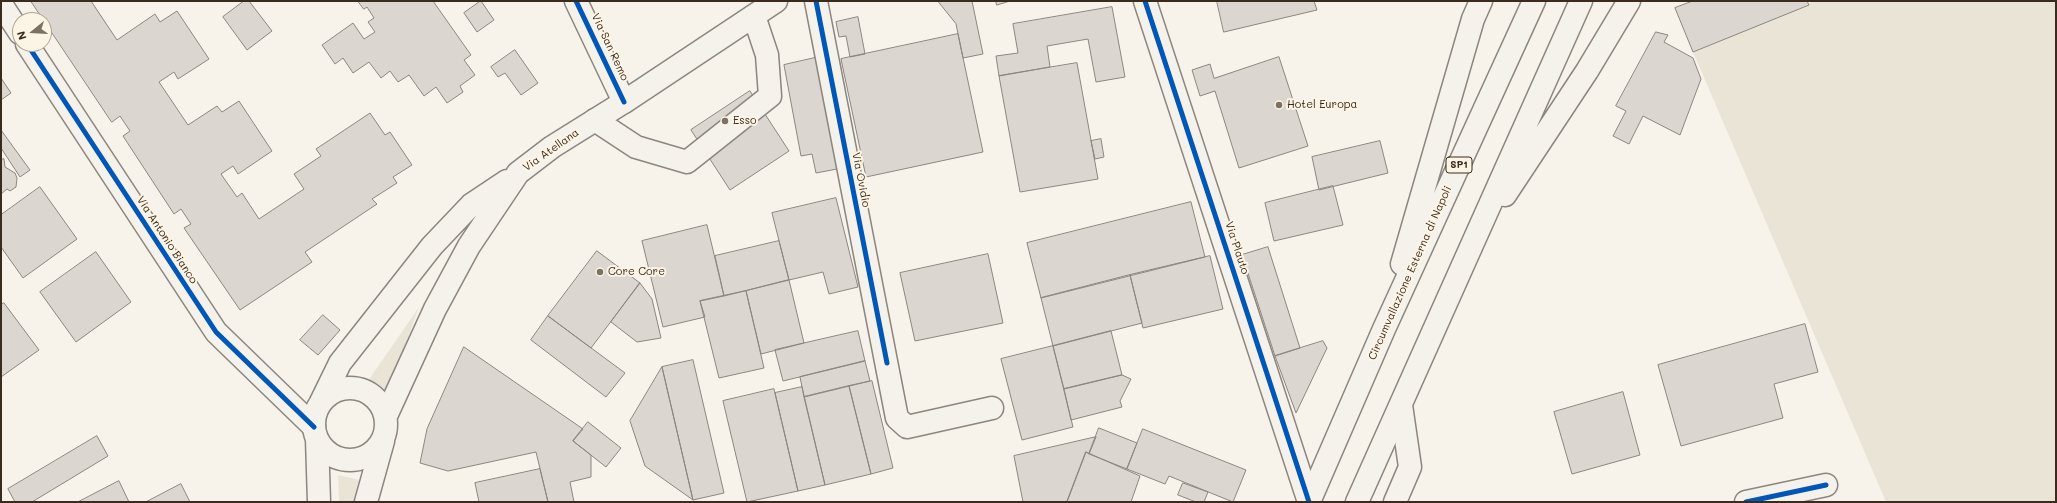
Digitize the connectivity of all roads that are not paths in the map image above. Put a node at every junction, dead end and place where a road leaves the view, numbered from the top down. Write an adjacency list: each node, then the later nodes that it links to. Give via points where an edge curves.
1 (576, 1): 13 (main road, Via San Remo)
2 (776, 1): 10 (main road, Via Atellana)
3 (816, 1): 20 (main road, Via Ovidio, via 897,418 907,427)
4 (1145, 1): 27 (main road, Via Plauto)
5 (1481, 1): 17 (main road, via 1473,19)
6 (1534, 1): 17 (main road, Circumvallazione Esterna di Napoli / SP1)
7 (1581, 1): 16 (main road)
8 (1629, 1): 16 (main road, via 1588,71)
9 (1, 4): 11 (main road)
10 (754, 16): 13 (main road, Via Atellana); 14 (main road, via 767,55 770,96 687,162 636,146)
11 (12, 21)
12 (32, 52): 22 (main road, Via Antonio Bianco, via 216,332)
13 (624, 102): 14 (main road, Via Atellana)
14 (595, 120): 15 (main road, Via Atellana, via 552,147)
15 (518, 173): 18 (main road, via 471,205 432,246 340,364); 21 (main road, Via Atellana, via 469,246 435,309)
16 (1470, 250): 19 (main road)
17 (1384, 329): 27 (main road, Circumvallazione Esterna di Napoli / SP1)
18 (320, 404): 21 (main road, via 328,395 339,389 351,387 374,396); 22 (main road, via 315,415)
19 (1401, 404): 28 (main road); 29 (main road, via 1410,467)
20 (992, 408)
21 (386, 416): 23 (main road, via 387,428)
22 (315, 433): 23 (main road, via 324,449 333,457 345,460 368,457); 25 (main road)
23 (384, 439): 26 (main road)
24 (1826, 485): 30 (main road)
25 (319, 502)
26 (366, 502)
27 (1309, 502)
28 (1357, 502)
29 (1395, 502)
30 (1746, 502)

